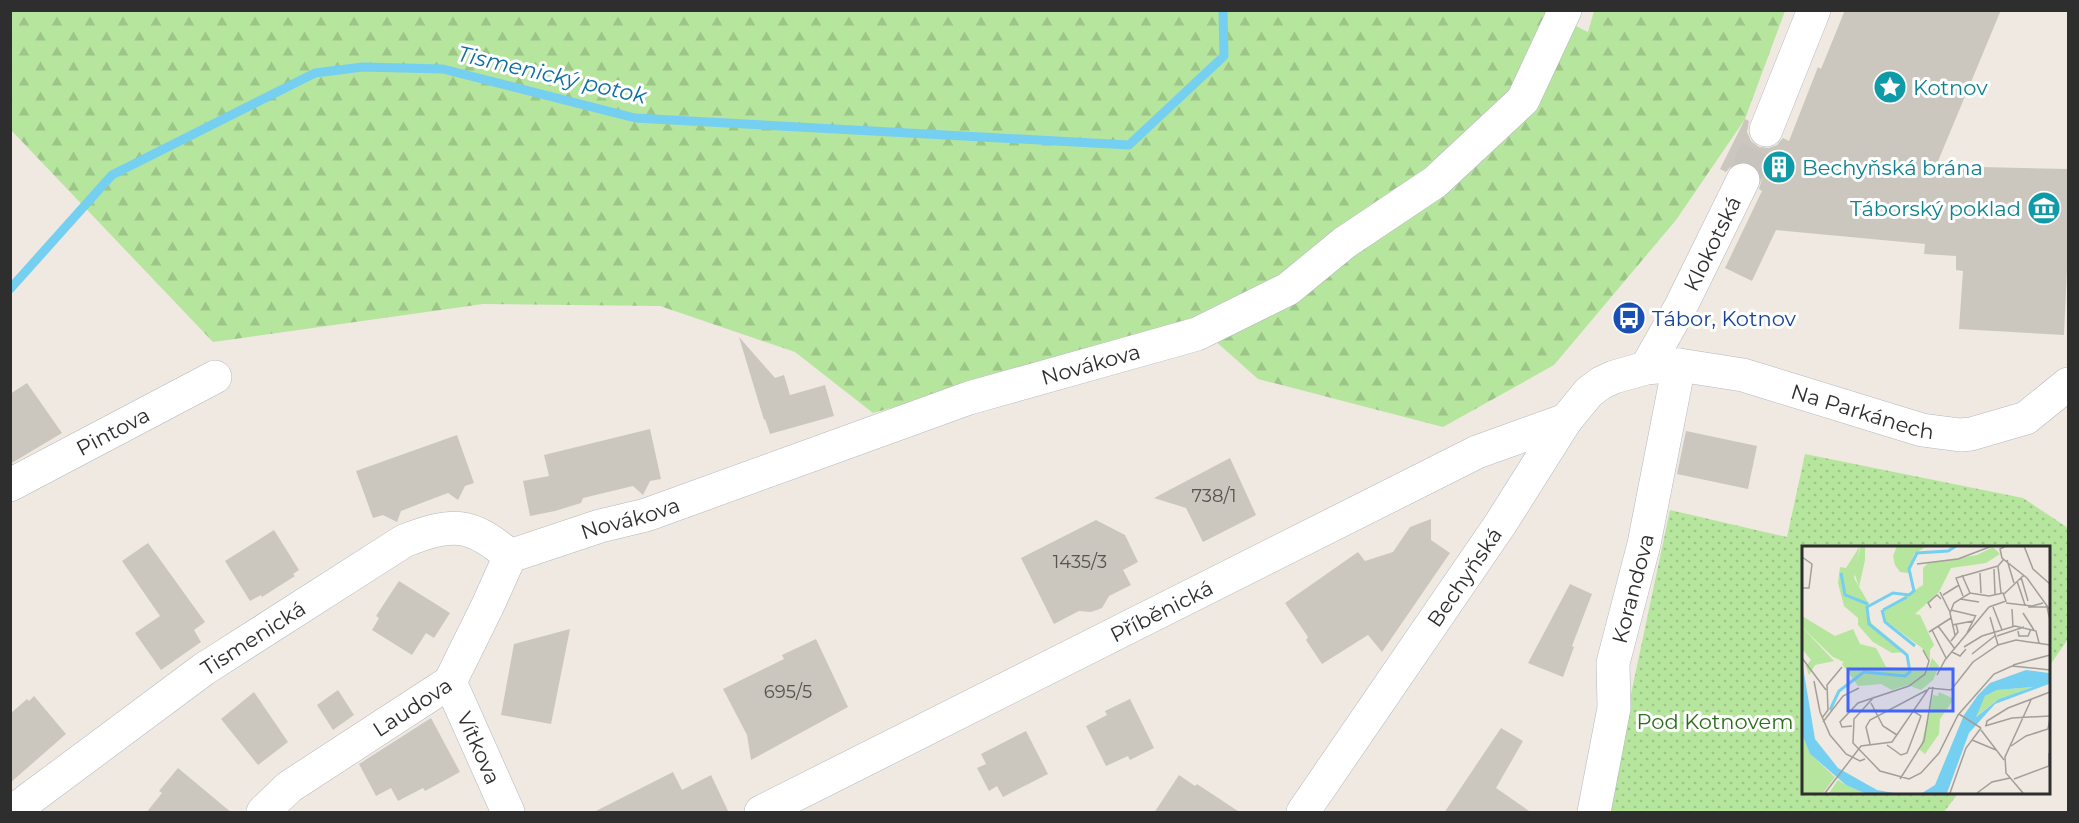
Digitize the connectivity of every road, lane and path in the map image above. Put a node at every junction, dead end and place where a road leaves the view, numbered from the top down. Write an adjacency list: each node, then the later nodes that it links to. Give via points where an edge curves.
1 (1564, 10): 11 (street, Novákova, via 1523,100 1435,182 1344,243 1288,289 1197,334 969,398 646,515)
2 (1814, 10): 3 (street)
3 (1766, 130)
4 (1743, 180): 6 (street, Klokotská, via 1682,306)
5 (1679, 365): 6 (street, Na Parkánech); 8 (street, Na Parkánech, via 1743,375 1922,430 1960,435 2025,418); 18 (street, Korandova, via 1644,544 1612,663 1614,708)
6 (1646, 368): 9 (street, Bechyňská, via 1600,384)
7 (215, 377): 10 (street, Pintova)
8 (2068, 384)
9 (1566, 420): 16 (street, Příběnická, via 1477,452); 17 (street, Bechyňská, via 1501,523)
10 (10, 485)
11 (510, 556): 12 (street, Laudova); 13 (street, Tismenická, via 489,538 471,530 427,532 404,541 204,669)
12 (450, 682): 14 (street, Laudova, via 289,787); 15 (street, Vítkova)
13 (14, 813)
14 (263, 813)
15 (508, 813)
16 (761, 813)
17 (1303, 813)
18 (1594, 813)

